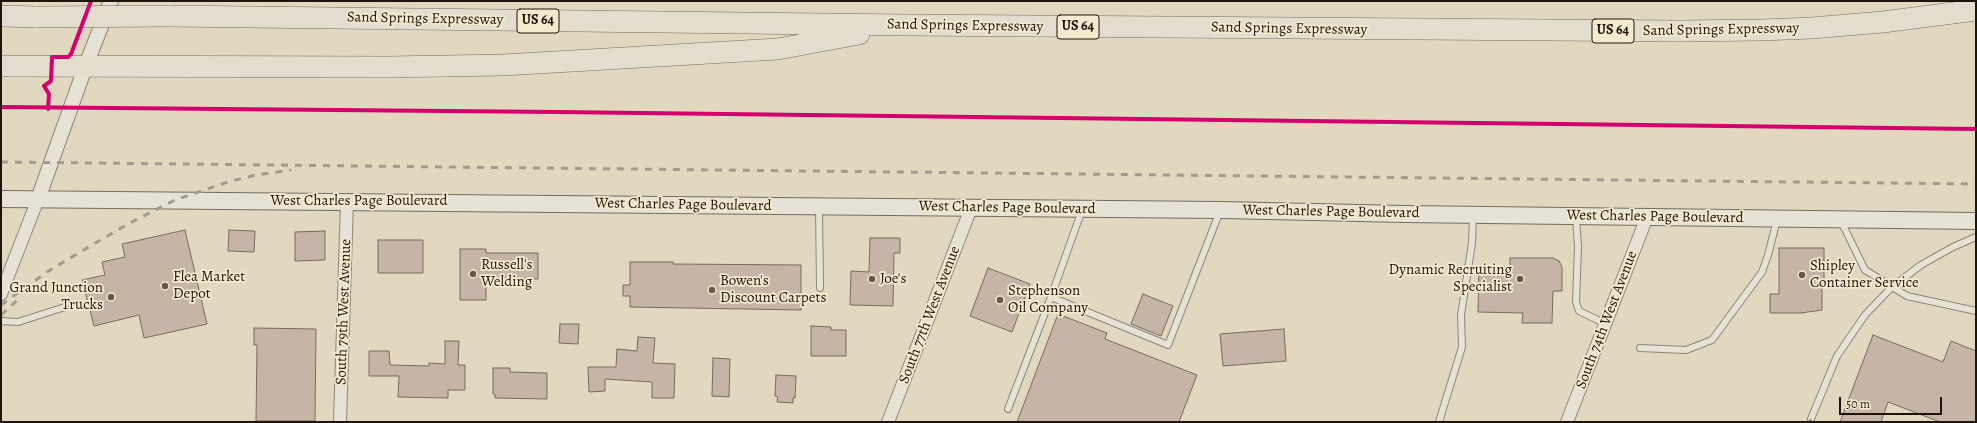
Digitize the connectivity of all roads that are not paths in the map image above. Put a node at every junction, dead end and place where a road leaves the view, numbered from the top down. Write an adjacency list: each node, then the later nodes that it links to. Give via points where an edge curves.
1 (112, 1): 5 (street)
2 (1976, 10): 4 (highway, Sand Springs Expressway / US 64, via 1883,22 1760,30 1559,31)
3 (1, 16): 4 (highway, Sand Springs Expressway / US 64, bridge)
4 (906, 25): 5 (highway, via 778,49 503,64 388,67)
5 (86, 65): 6 (highway); 8 (street)
6 (1, 66)
7 (1, 199): 8 (main road, West Charles Page Boulevard)
8 (38, 199): 9 (main road, West Charles Page Boulevard); 23 (street)
9 (347, 201): 10 (main road, West Charles Page Boulevard); 32 (street, South 79th West Avenue)
10 (819, 206): 11 (main road, West Charles Page Boulevard); 22 (lane)
11 (971, 208): 12 (main road, West Charles Page Boulevard); 33 (street, South 77th West Avenue)
12 (1082, 210): 13 (main road, West Charles Page Boulevard); 24 (lane)
13 (1221, 210): 14 (main road, West Charles Page Boulevard); 24 (lane, via 1168,345)
14 (1473, 215): 15 (main road, West Charles Page Boulevard); 34 (lane, via 1472,243 1461,315 1462,347)
15 (1576, 216): 16 (main road, West Charles Page Boulevard); 28 (lane, via 1576,302 1579,311)
16 (1647, 217): 17 (main road, West Charles Page Boulevard); 28 (street, South 74th West Avenue)
17 (1777, 219): 18 (main road, West Charles Page Boulevard); 29 (lane, via 1762,272 1712,340 1686,350)
18 (1840, 219): 19 (main road, West Charles Page Boulevard); 21 (lane, via 1865,270)
19 (1976, 221)
20 (1976, 236): 21 (lane, via 1921,265)
21 (1892, 287): 26 (lane, via 1907,296); 31 (lane, via 1865,314 1837,356)
22 (820, 288)
23 (1, 294)
24 (1051, 297): 30 (lane)
25 (65, 307): 27 (lane, via 18,322)
26 (1976, 310)
27 (1, 321)
28 (1606, 324): 35 (street, South 74th West Avenue)
29 (1640, 348)
30 (1008, 409)
31 (1811, 419)
32 (340, 422)
33 (888, 422)
34 (1439, 422)
35 (1567, 422)

